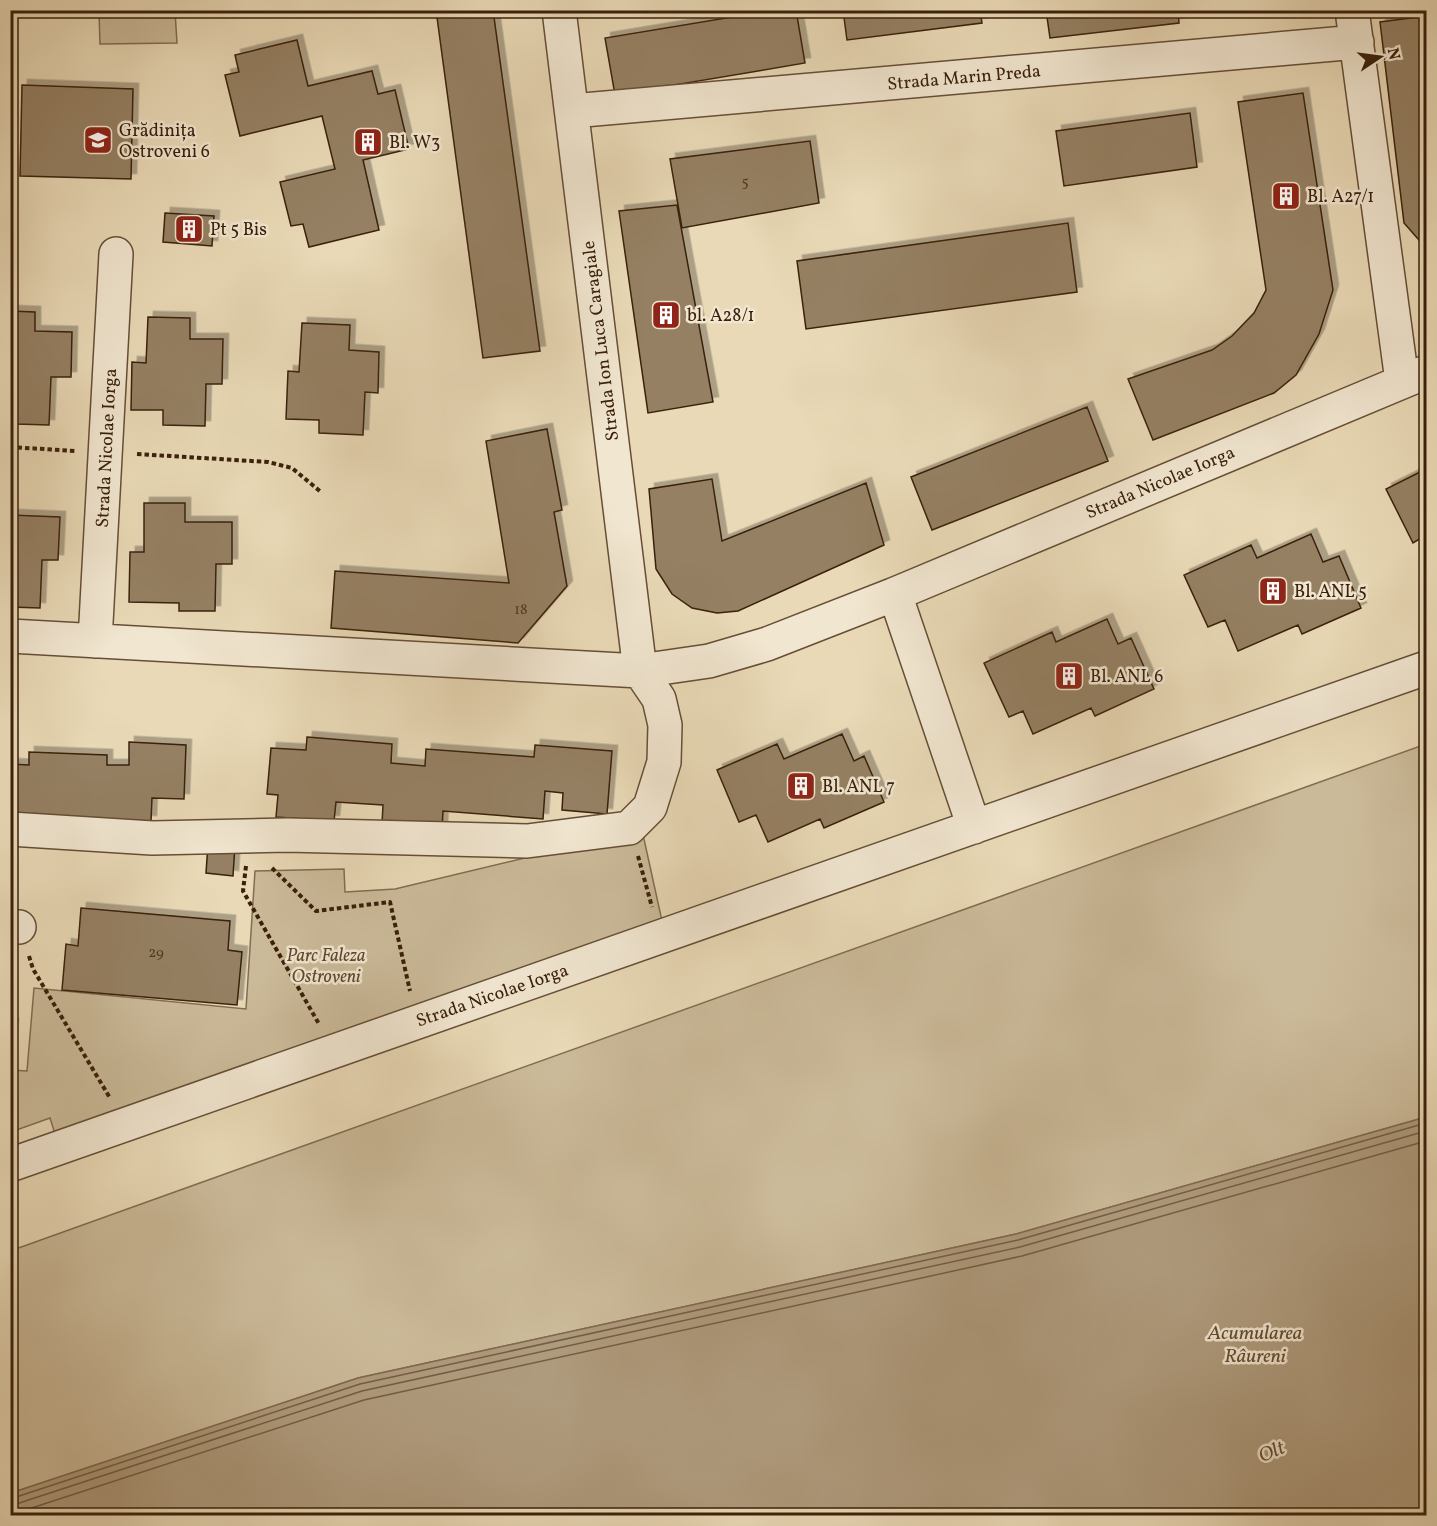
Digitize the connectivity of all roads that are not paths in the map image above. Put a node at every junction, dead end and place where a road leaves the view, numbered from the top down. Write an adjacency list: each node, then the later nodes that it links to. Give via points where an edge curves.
1 (559, 10): 4 (street, Strada Ion Luca Caragiale)
2 (1352, 10): 3 (street)
3 (1357, 42): 4 (street, Strada Marin Preda); 6 (street)
4 (572, 111): 11 (street, Strada Ion Luca Caragiale)
5 (116, 254): 9 (street, Strada Nicolae Iorga)
6 (1414, 377): 7 (street, Strada Nicolae Iorga)
7 (895, 594): 11 (street, Strada Nicolae Iorga, via 767,644 708,661); 12 (street)
8 (10, 636): 9 (street, Strada Nicolae Iorga)
9 (95, 641): 11 (street, Strada Nicolae Iorga)
10 (1426, 668): 12 (street, Strada Nicolae Iorga)
11 (640, 671): 13 (street, via 659,699 666,725 664,762 650,807 629,828 527,841 259,845)
12 (974, 827): 14 (street, Strada Nicolae Iorga)
13 (10, 829)
14 (10, 1165)

